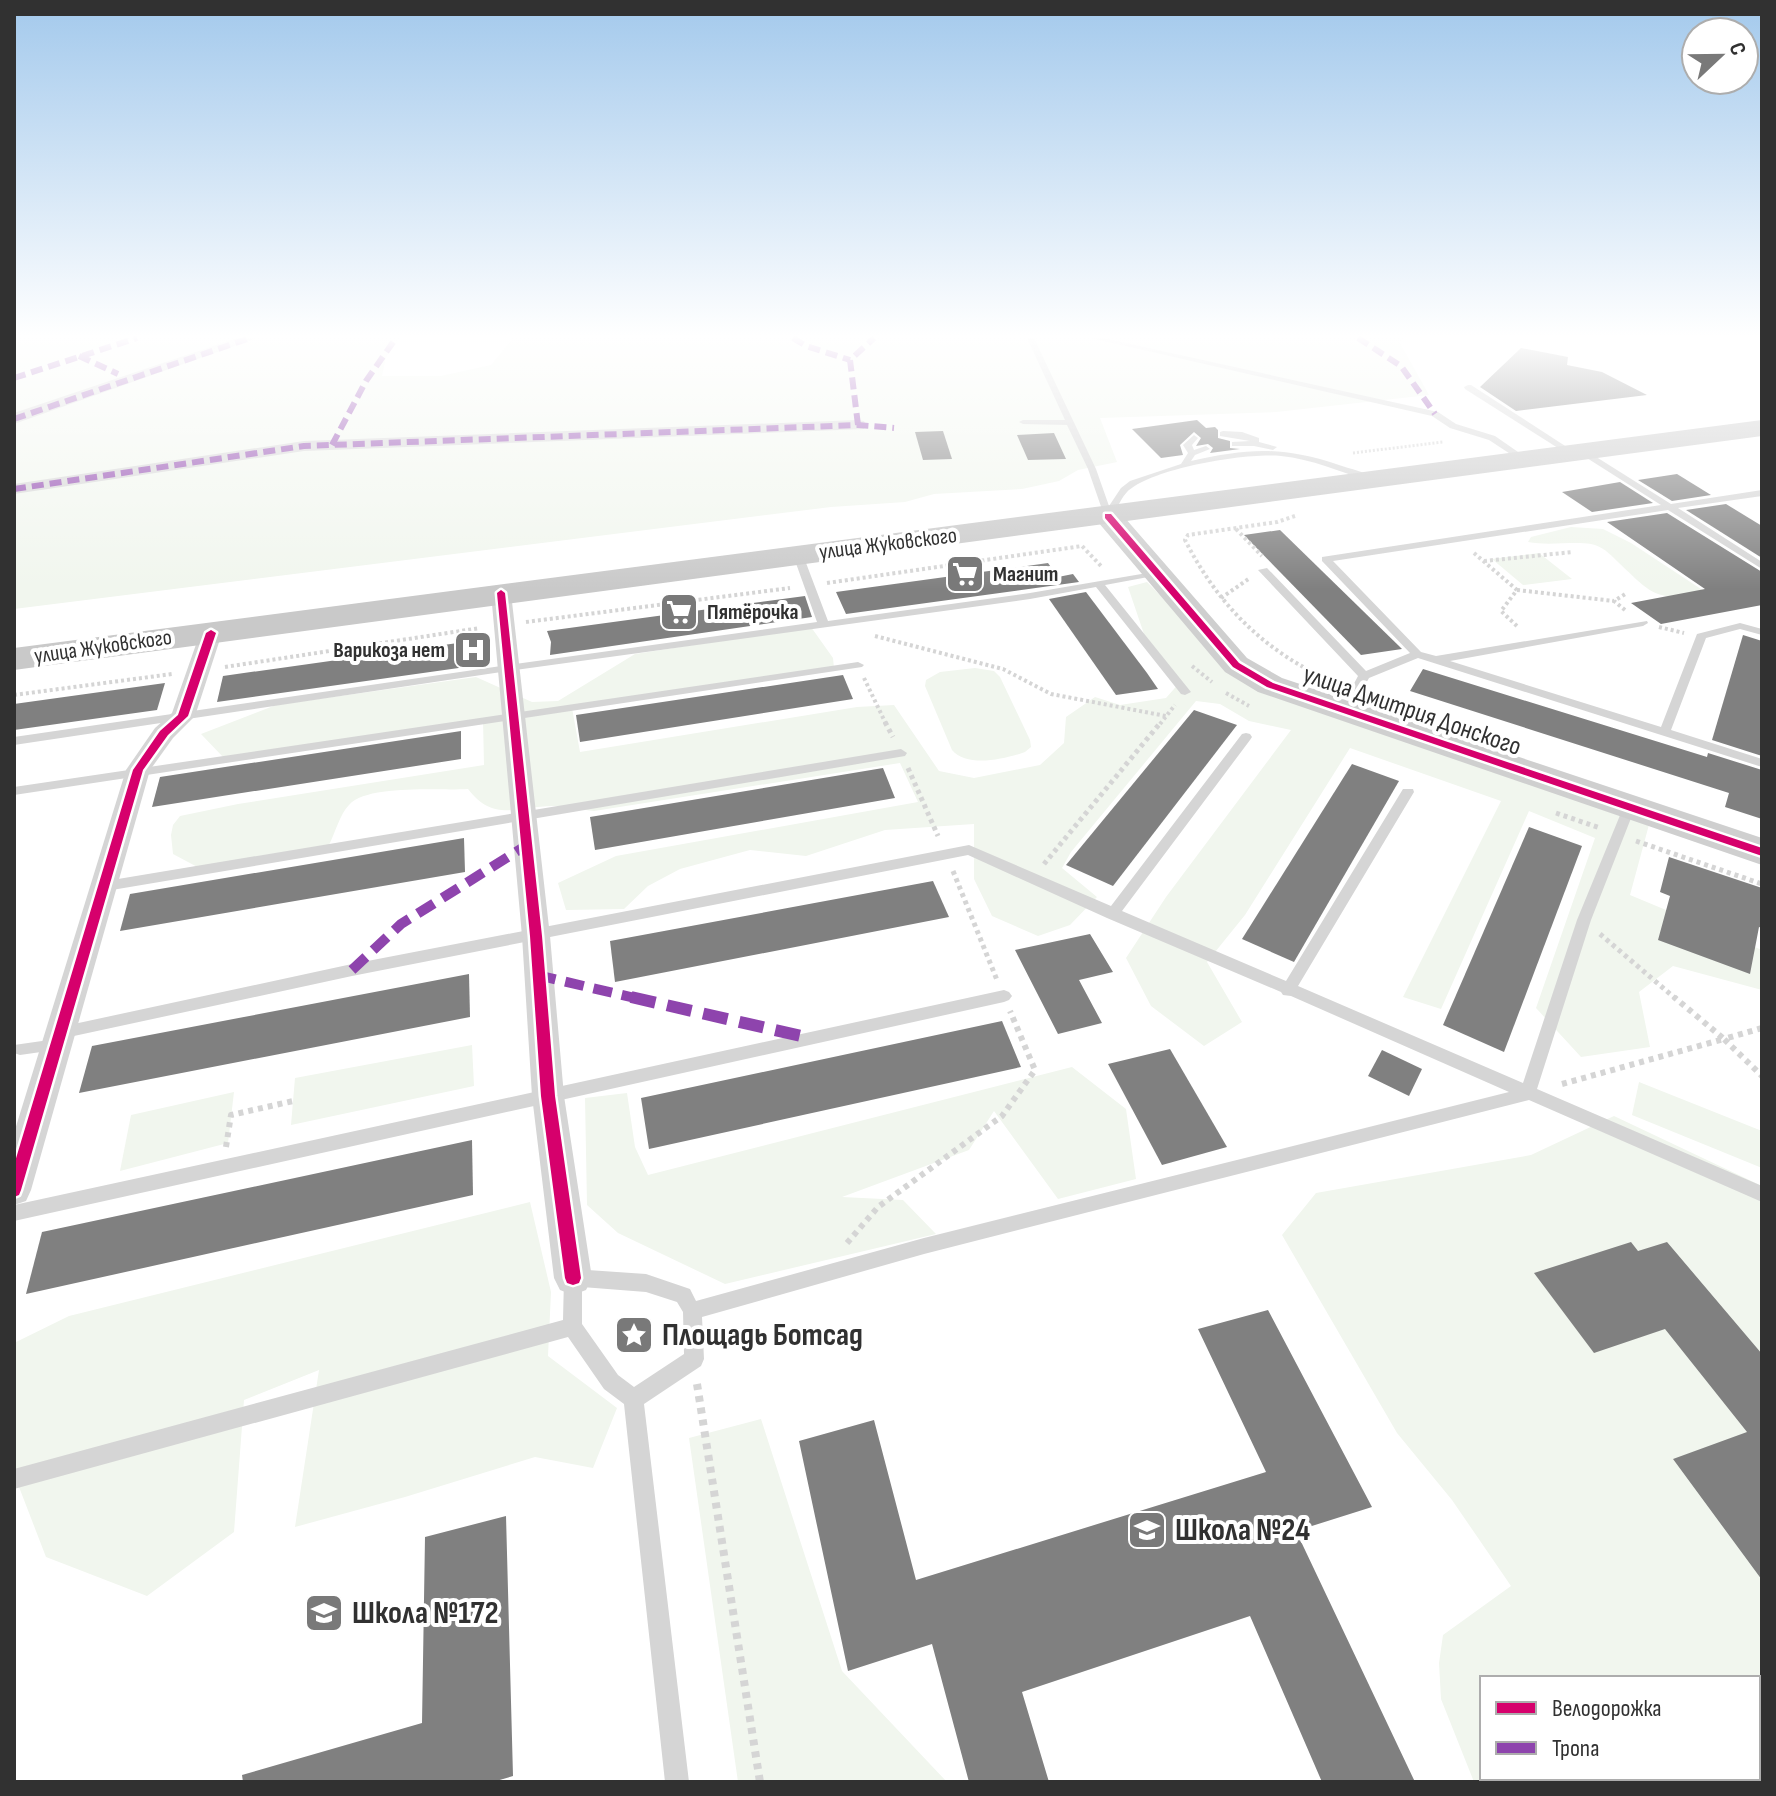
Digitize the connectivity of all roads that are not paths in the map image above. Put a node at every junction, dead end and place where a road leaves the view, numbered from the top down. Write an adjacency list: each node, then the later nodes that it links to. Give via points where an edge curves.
1 (1023, 422): 4 (lane)
2 (1447, 422): 15 (lane, via 1492,438)
3 (1526, 422): 12 (lane)
4 (1071, 423): 21 (lane)
5 (858, 425): 18 (street, via 304,446)
6 (1762, 428): 12 (main road, улица Жуковского)
7 (1223, 434): 10 (lane)
8 (1194, 438): 13 (lane, via 1187,445)
9 (1235, 444): 10 (lane)
10 (1267, 444): 14 (lane)
11 (1206, 449): 13 (lane)
12 (1577, 452): 15 (main road, улица Жуковского); 20 (lane)
13 (1192, 453): 16 (lane)
14 (1291, 456): 16 (lane, via 1266,452); 17 (lane)
15 (1524, 459): 17 (main road, улица Жуковского)
16 (1185, 463): 21 (lane, via 1126,487)
17 (1375, 480): 21 (main road, улица Жуковского)
18 (14, 489)
19 (1762, 493): 20 (lane)
20 (1670, 507): 23 (lane); 32 (lane, via 1326,559)
21 (1108, 516): 22 (main road, улица Жуковского); 25 (street, улица Дмитрия Донского)
22 (798, 555): 27 (main road, улица Жуковского); 28 (lane)
23 (1762, 566)
24 (1263, 570): 37 (lane)
25 (1155, 573): 26 (lane); 39 (street, улица Дмитрия Донского, via 1236,665 1270,685)
26 (1098, 583): 28 (lane); 38 (lane)
27 (501, 593): 31 (main road, улица Жуковского); 36 (street)
28 (823, 623): 36 (lane)
29 (1643, 623): 34 (lane)
30 (1762, 632): 42 (lane, via 1740,626 1701,636)
31 (211, 633): 33 (main road, улица Жуковского); 41 (street)
32 (1417, 654): 34 (lane); 37 (lane)
33 (14, 659)
34 (1432, 660): 42 (lane)
35 (858, 665): 40 (lane)
36 (508, 668): 40 (street); 41 (lane)
37 (1364, 676): 39 (lane)
38 (1185, 692)
39 (1345, 712): 50 (street, улица Дмитрия Донского)
40 (515, 715): 47 (lane); 51 (street)
41 (183, 716): 44 (lane); 47 (street)
42 (1665, 731): 46 (lane)
43 (1246, 737): 54 (lane)
44 (14, 741)
45 (901, 753): 51 (lane)
46 (1762, 763)
47 (138, 770): 48 (lane); 53 (street)
48 (14, 791)
49 (1408, 792): 56 (lane)
50 (1629, 808): 52 (street, улица Дмитрия Донского); 60 (lane, via 1584,920)
51 (524, 818): 53 (lane); 55 (street)
52 (1762, 852)
53 (106, 886): 58 (street)
54 (1112, 914): 55 (lane, via 969,850); 56 (lane)
55 (536, 936): 58 (lane, via 352,970); 61 (street)
56 (1288, 991): 60 (lane)
57 (1004, 996): 61 (lane)
58 (58, 1039): 59 (lane); 62 (street)
59 (20, 1049)
60 (1527, 1094): 63 (lane); 66 (lane, via 822,1273)
61 (548, 1096): 64 (lane); 65 (street)
62 (14, 1190)
63 (1762, 1194)
64 (14, 1213)
65 (573, 1278): 66 (lane, via 646,1283 683,1295); 67 (lane)
66 (692, 1311): 68 (lane, via 694,1359)
67 (572, 1327): 68 (lane, via 611,1382); 69 (lane)
68 (633, 1399): 70 (lane)
69 (14, 1479)
70 (677, 1782)

